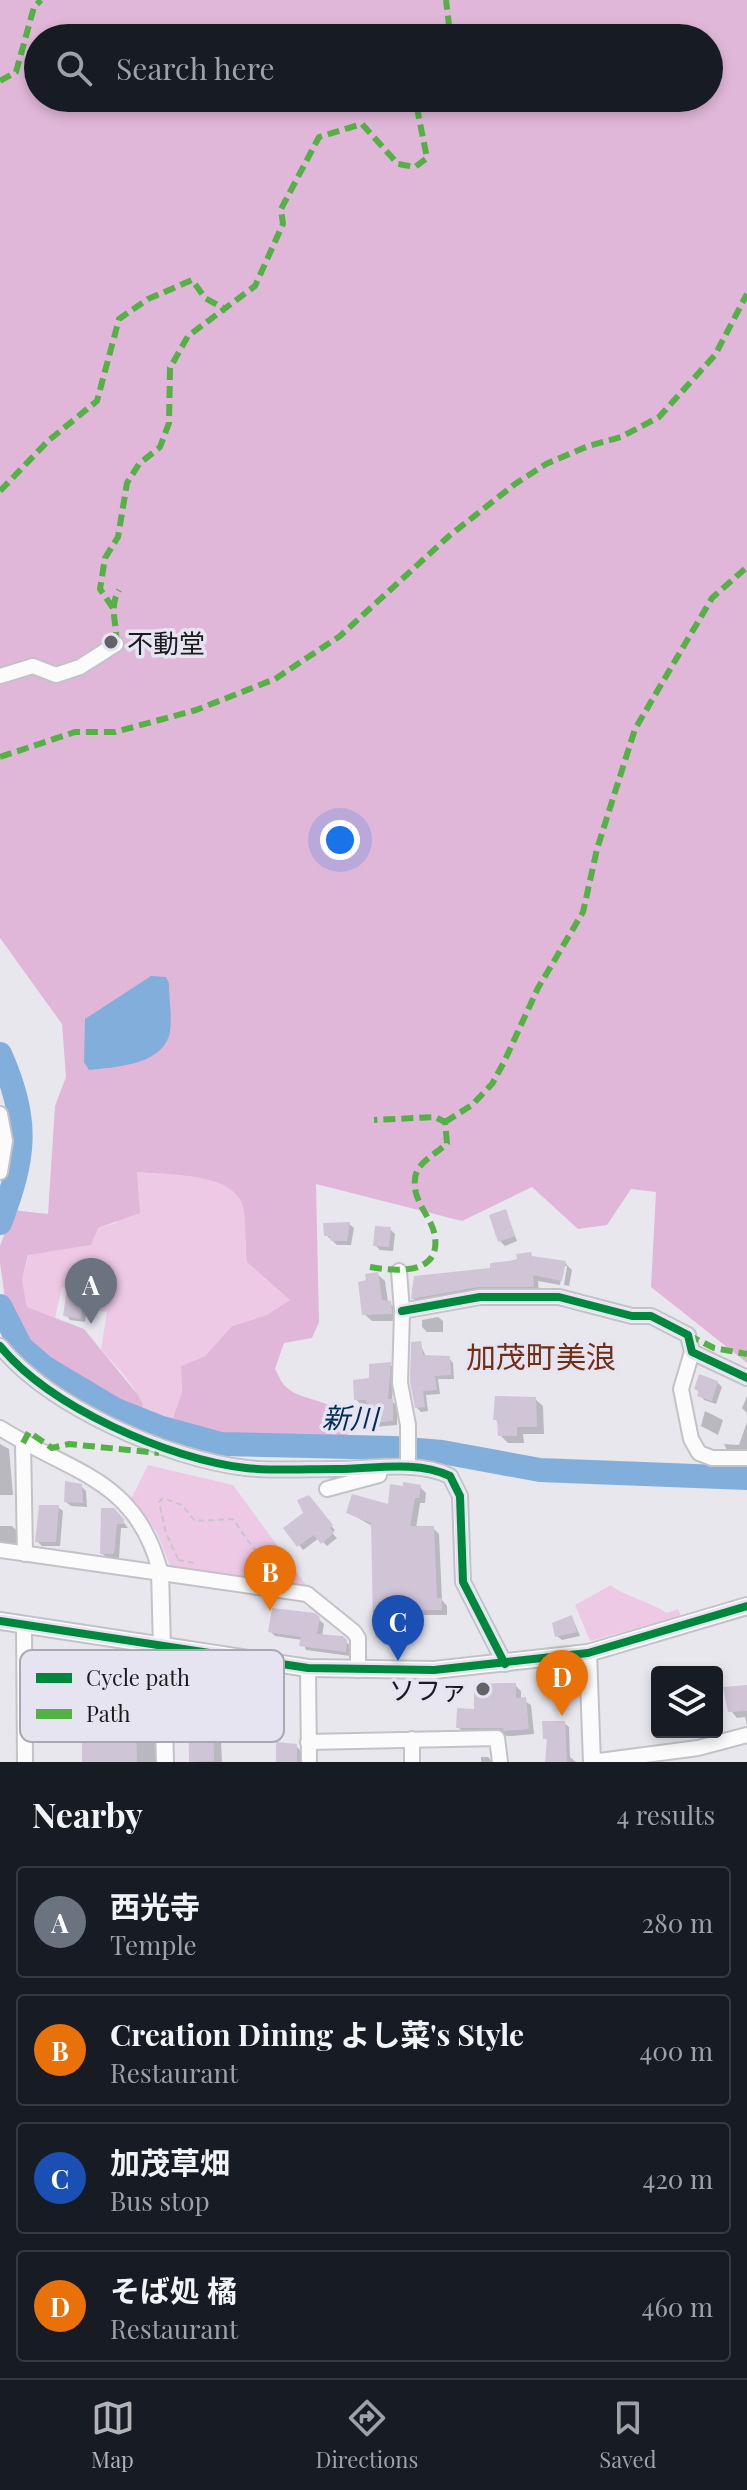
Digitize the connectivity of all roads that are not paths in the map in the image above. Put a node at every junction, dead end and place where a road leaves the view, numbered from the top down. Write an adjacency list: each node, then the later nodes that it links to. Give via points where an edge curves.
1 (116, 644): 2 (street, via 56,675 33,666)
2 (0, 676)
3 (0, 1114): 4 (street, via 5,1141)
4 (0, 1172)
5 (399, 1271): 6 (street)
6 (402, 1311): 8 (street, via 480,1297 559,1297 651,1316 688,1335); 13 (street, via 400,1383 408,1439)
7 (0, 1346): 13 (street, via 35,1381 172,1453 247,1468)
8 (692, 1352): 9 (street); 12 (street, via 681,1389 691,1439 699,1453 712,1458)
9 (747, 1378)
10 (0, 1428): 11 (street)
11 (23, 1443): 16 (street); 17 (street, via 107,1486 132,1508 152,1539)
12 (747, 1458)
13 (403, 1466): 14 (street); 26 (street, via 437,1470 457,1484 463,1582)
14 (327, 1489)
15 (0, 1550): 16 (street)
16 (25, 1554): 17 (street)
17 (160, 1571): 22 (street); 29 (street, via 307,1594 354,1632)
18 (747, 1606): 25 (street)
19 (0, 1621): 20 (street)
20 (24, 1627): 21 (street); 22 (street); 23 (street)
21 (0, 1628)
22 (162, 1648): 24 (street)
23 (24, 1650)
24 (177, 1650)
25 (588, 1653): 26 (street); 40 (street)
26 (505, 1664): 29 (street)
27 (284, 1665): 28 (street)
28 (308, 1668): 29 (street); 34 (street)
29 (358, 1670)
30 (747, 1735): 40 (street, via 698,1748)
31 (412, 1739): 34 (street); 38 (street); 39 (street, via 497,1738)
32 (25, 1742): 35 (street)
33 (164, 1742): 36 (street)
34 (308, 1742): 37 (street)
35 (25, 1762)
36 (165, 1762)
37 (309, 1762)
38 (412, 1762)
39 (500, 1762)
40 (592, 1762)

